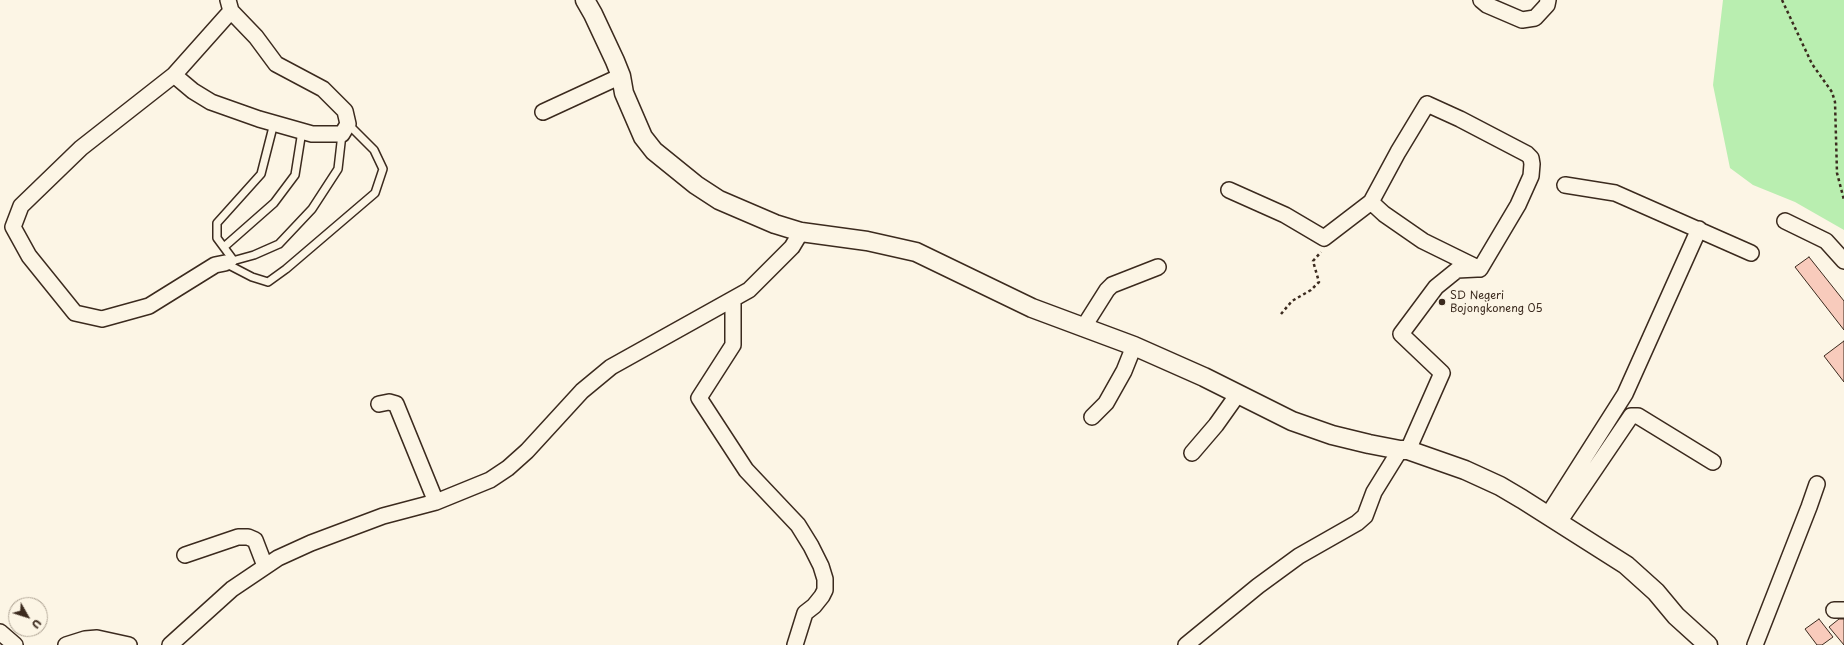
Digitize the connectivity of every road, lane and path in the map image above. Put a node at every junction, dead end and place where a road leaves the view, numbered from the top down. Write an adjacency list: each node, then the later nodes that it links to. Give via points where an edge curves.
1 (585, 0): 7 (street, via 606,39)
2 (1481, 0): 3 (street, via 1522,20 1535,18 1547,6)
3 (1548, 0)
4 (1782, 0): 14 (path, via 1812,64 1836,102 1837,173)
5 (230, 6): 6 (street); 10 (street, via 276,64 323,89 345,111)
6 (174, 75): 9 (street, via 211,102); 23 (street, via 80,148 21,206 13,227 29,256 75,313 102,319 148,306 215,265)
7 (621, 76): 8 (street); 18 (street, via 632,114 643,137 654,151 719,200)
8 (543, 112)
9 (274, 123): 11 (street); 20 (lane, via 261,174 217,223 217,238)
10 (345, 129): 11 (street, via 312,134); 23 (lane, via 338,169 312,209 279,244); 23 (lane, via 374,150 383,169 375,193 268,282 252,277)
11 (302, 131): 20 (lane, via 294,175 274,202)
12 (1564, 185): 17 (street, via 1615,193)
13 (1229, 190): 19 (street, via 1285,215)
14 (1844, 200)
15 (1372, 202): 19 (street); 25 (street, via 1384,214 1423,241); 25 (street, via 1427,104 1527,154 1532,164 1531,176 1518,205)
16 (1785, 221): 22 (street, via 1826,241)
17 (1699, 230): 21 (street); 38 (street, via 1626,394)
18 (801, 232): 26 (street, via 792,247 760,281); 28 (street, via 867,241 916,252 1032,308)
19 (1324, 238): 27 (path, via 1328,247 1313,261 1319,282 1292,301)
20 (224, 247): 23 (lane)
21 (1751, 253)
22 (1844, 261)
23 (229, 262)
24 (1158, 267): 28 (street, via 1107,290)
25 (1480, 269): 33 (street, via 1457,270 1436,288 1401,334 1442,373)
26 (732, 300): 37 (street, via 611,367 582,391 508,468 490,480); 46 (street, via 733,345 699,398 746,470 798,526 826,578 822,596 805,613)
27 (1281, 314)
28 (1083, 328): 29 (street)
29 (1134, 346): 30 (street); 32 (street, via 1124,371 1106,403)
30 (1238, 394): 33 (street, via 1315,430); 34 (street)
31 (379, 404): 37 (street, via 396,404)
32 (1092, 417)
33 (1404, 450): 38 (street, via 1465,470 1500,486); 47 (street, via 1374,492 1365,516 1299,556)
34 (1192, 453)
35 (1713, 462): 38 (street, via 1638,416 1631,416)
36 (1817, 484): 49 (street)
37 (436, 502): 40 (street, via 383,516 311,542)
38 (1554, 518): 48 (street, via 1626,565)
39 (185, 555): 40 (street, via 238,537 248,537 255,540)
40 (265, 566): 45 (street, via 226,594)
41 (0, 632): 42 (street)
42 (15, 645)
43 (66, 645): 44 (street, via 97,638)
44 (129, 645)
45 (170, 645)
46 (795, 645)
47 (1186, 645)
48 (1708, 645)
49 (1755, 645)

